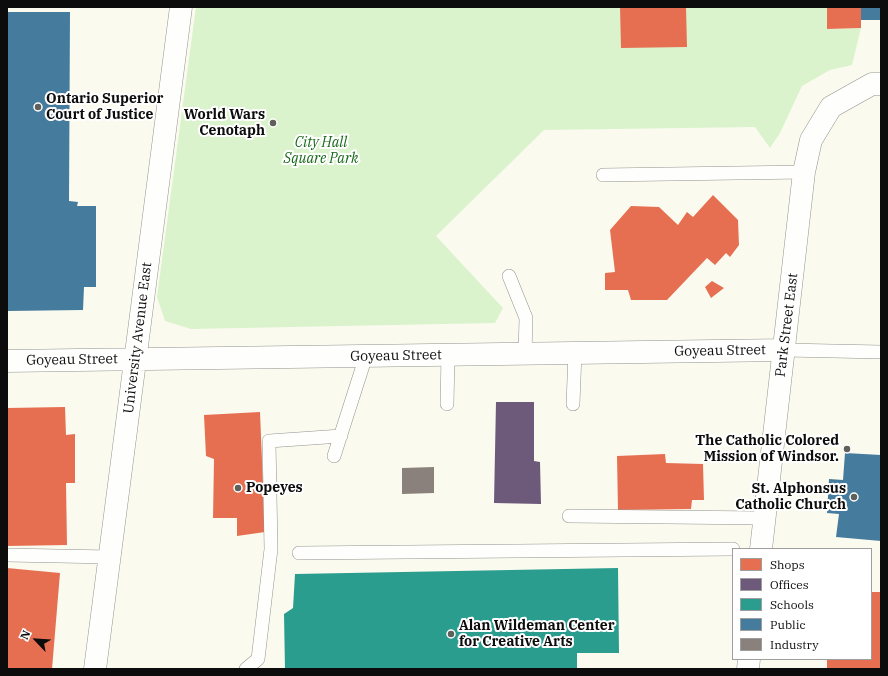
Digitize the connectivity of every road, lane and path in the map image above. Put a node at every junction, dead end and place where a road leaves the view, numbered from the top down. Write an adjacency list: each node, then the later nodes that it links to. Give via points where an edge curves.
1 (181, 7): 12 (street, University Avenue East)
2 (881, 84): 3 (street, Park Street East, via 872,84 831,107 811,140)
3 (804, 172): 4 (lane); 6 (street, Park Street East)
4 (603, 174)
5 (509, 276): 9 (lane, via 526,318)
6 (784, 350): 7 (lane); 8 (street, Goyeau Street); 19 (street, Park Street East)
7 (881, 352)
8 (575, 353): 9 (street, Goyeau Street); 15 (lane)
9 (525, 354): 10 (street, Goyeau Street)
10 (448, 355): 11 (street, Goyeau Street); 14 (lane)
11 (366, 356): 12 (street, Goyeau Street); 16 (lane)
12 (135, 359): 13 (street, Goyeau Street); 24 (street, University Avenue East)
13 (7, 361)
14 (447, 404)
15 (573, 404)
16 (341, 436): 17 (lane); 26 (lane, via 269,441 270,549 258,659)
17 (334, 456)
18 (569, 516): 19 (lane)
19 (765, 518): 20 (street, Park Street East)
20 (761, 548)
21 (732, 550): 22 (lane)
22 (299, 553)
23 (7, 555): 24 (lane)
24 (109, 557): 25 (street, University Avenue East)
25 (95, 669)
26 (246, 669)

